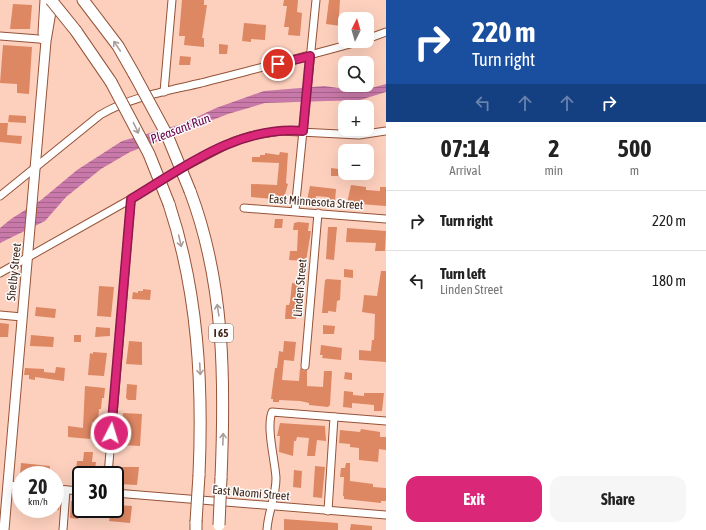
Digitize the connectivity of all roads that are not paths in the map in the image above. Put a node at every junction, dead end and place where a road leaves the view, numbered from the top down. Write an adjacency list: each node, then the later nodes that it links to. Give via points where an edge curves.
1 (45, 0): 9 (main road, Shelby Street, via 43,34)
2 (52, 0): 9 (main road, Shelby Street); 38 (highway, I 65, one-way to 38, bridge, via 111,82 149,154 169,204 185,264 196,329 201,396)
3 (83, 0): 39 (highway, I 65, one-way to 3, bridge, via 224,404 222,340 206,243 190,191 165,129 118,46)
4 (172, 0): 12 (street)
5 (316, 0): 11 (street)
6 (386, 32): 8 (street)
7 (0, 36): 9 (street)
8 (374, 36)
9 (46, 41): 15 (main road, Shelby Street)
10 (338, 48): 11 (street)
11 (310, 56): 12 (street); 13 (street)
12 (164, 92): 15 (street, via 104,112)
13 (303, 131): 14 (street, via 359,135); 17 (street, via 270,132 234,141); 19 (street)
14 (386, 132)
15 (36, 166): 16 (street); 22 (main road, Shelby Street)
16 (0, 196)
17 (131, 199): 22 (street); 29 (street)
18 (244, 208): 19 (street, East Minnesota Street)
19 (295, 212): 20 (street, East Minnesota Street)
20 (318, 213): 21 (street, East Minnesota Street); 26 (street, Linden Street)
21 (386, 219)
22 (27, 258): 23 (street); 25 (main road, Shelby Street)
23 (0, 273)
24 (0, 315): 25 (street)
25 (22, 317): 30 (main road, Shelby Street)
26 (305, 366)
27 (334, 417): 28 (street); 35 (street, via 272,412 270,425 276,478); 36 (street)
28 (386, 421)
29 (109, 466)
30 (8, 485): 31 (street); 40 (main road, Shelby Street)
31 (12, 485)
32 (66, 490): 33 (street); 41 (street)
33 (72, 490)
34 (124, 494): 35 (street, East Naomi Street)
35 (272, 506): 36 (street, East Naomi Street); 42 (street)
36 (328, 511): 37 (street, East Naomi Street)
37 (386, 515)
38 (196, 526)
39 (219, 528)
40 (4, 530)
41 (63, 530)
42 (267, 530)

